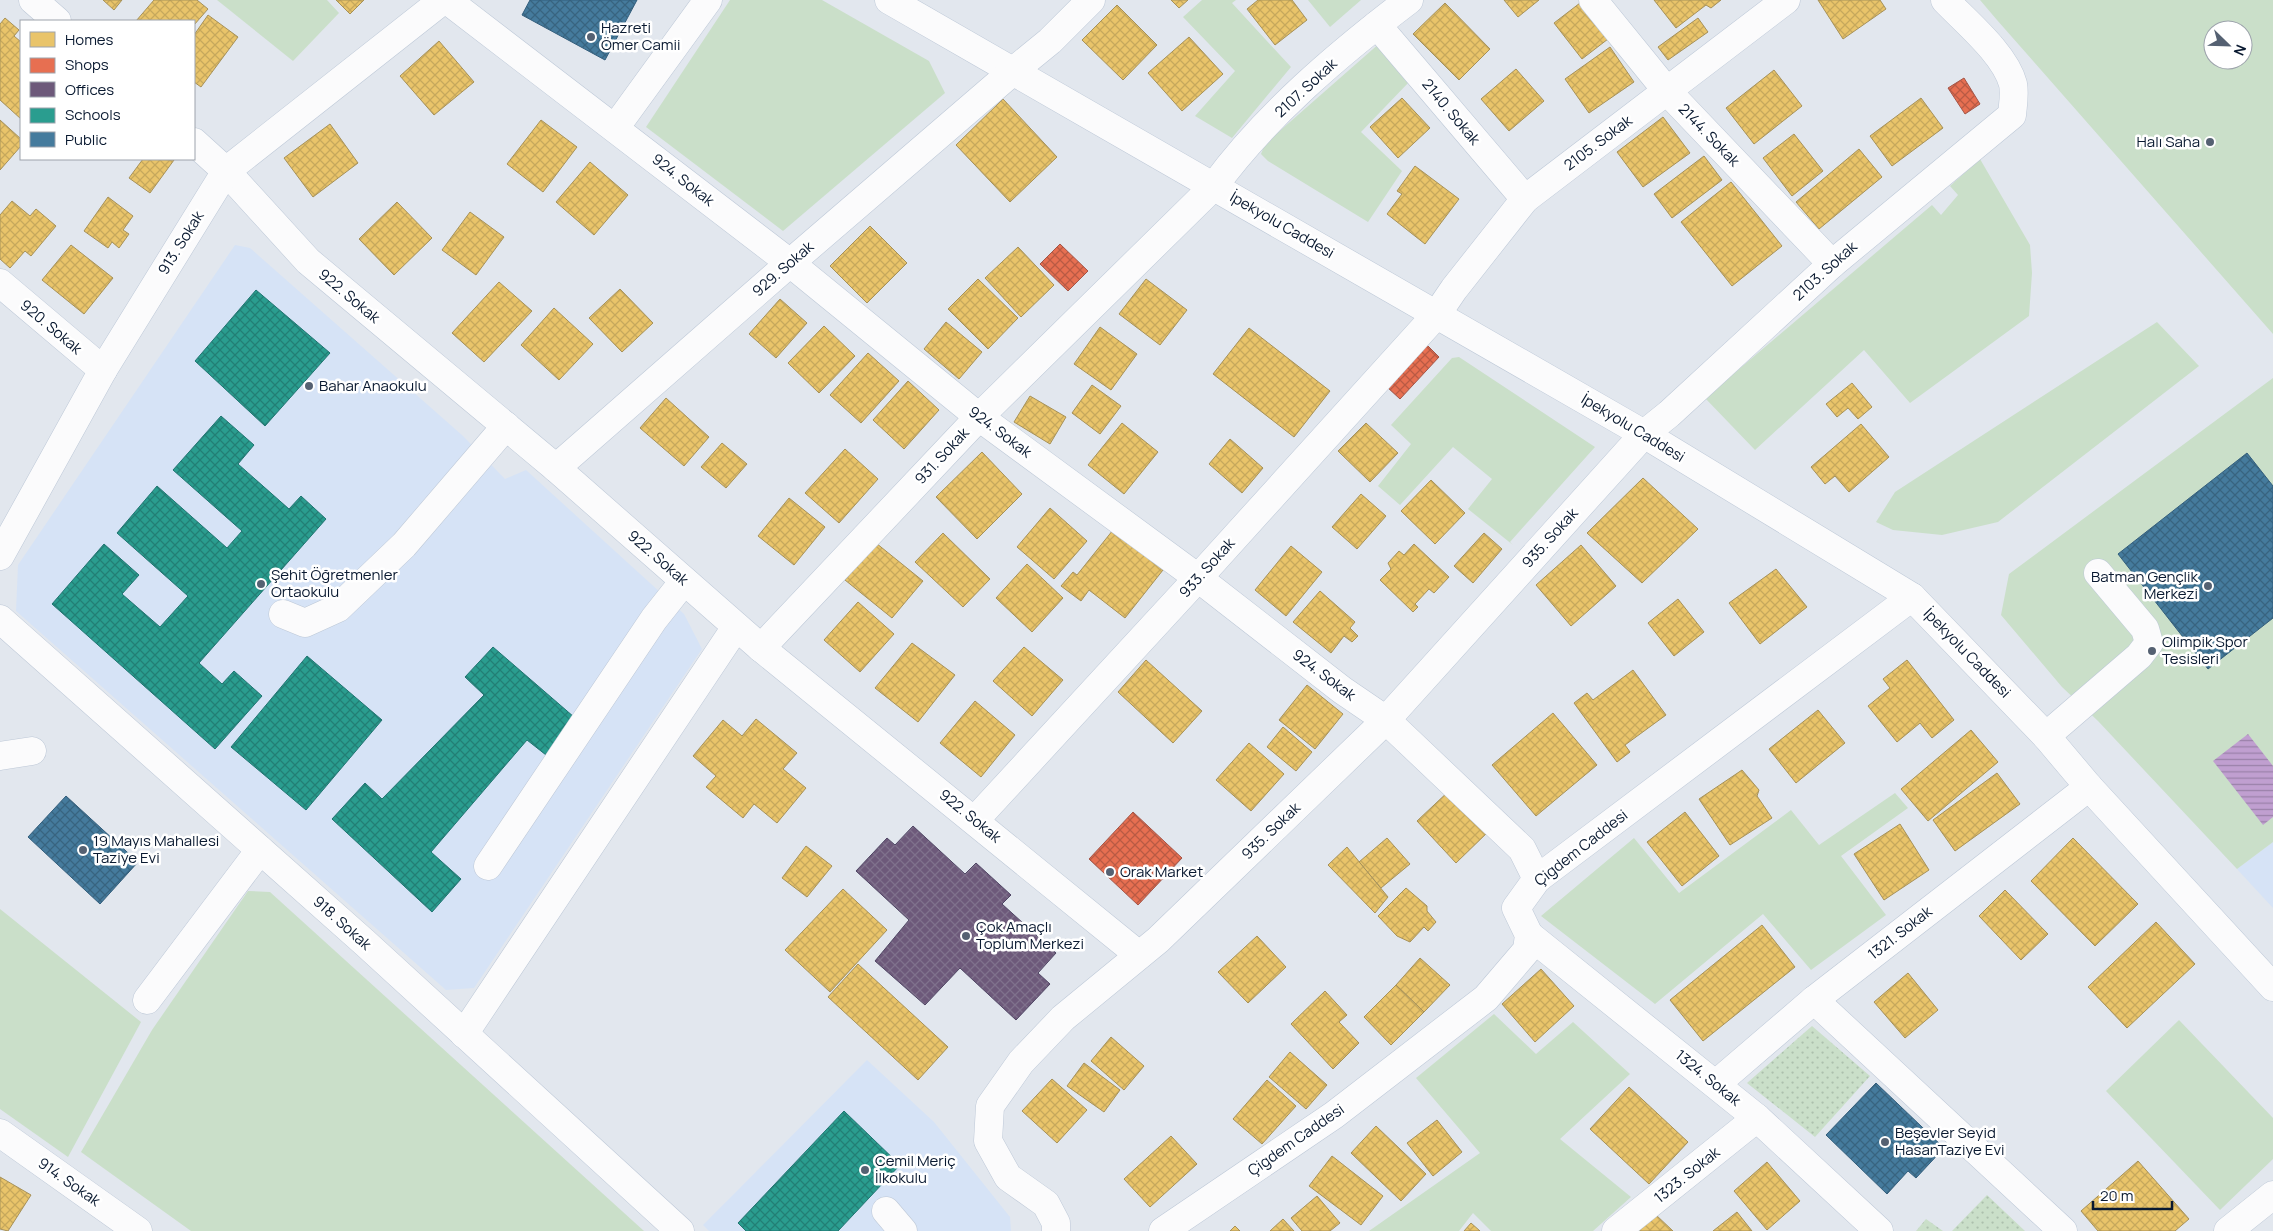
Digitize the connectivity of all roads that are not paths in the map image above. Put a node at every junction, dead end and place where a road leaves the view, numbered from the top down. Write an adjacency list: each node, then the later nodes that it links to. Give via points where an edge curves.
1 (33, 0): 11 (street)
2 (442, 0): 17 (street, 913. Sokak)
3 (447, 0): 15 (street, 924. Sokak)
4 (708, 0): 15 (street)
5 (889, 0): 13 (street, İpekyolu Caddesi)
6 (1090, 0): 13 (street, 929. Sokak, via 1050,42)
7 (1409, 0): 12 (street, 2107. Sokak)
8 (1593, 0): 14 (street, 2144. Sokak)
9 (1786, 0): 14 (street, 2105. Sokak)
10 (1945, 0): 21 (street, 2103. Sokak, via 1998,56 2012,82 2012,115)
11 (56, 20)
12 (1376, 25): 18 (street, 2107. Sokak, via 1307,84 1237,155); 19 (street, 2140. Sokak)
13 (1012, 72): 18 (street, İpekyolu Caddesi); 20 (street, 929. Sokak)
14 (1667, 91): 19 (street, 2105. Sokak); 21 (street, 2144. Sokak)
15 (615, 128): 20 (street, 924. Sokak)
16 (195, 143): 17 (street, 922. Sokak)
17 (226, 171): 24 (street, 913. Sokak); 26 (street, 922. Sokak, via 308,261)
18 (1214, 186): 23 (street, İpekyolu Caddesi); 25 (street, 931. Sokak)
19 (1524, 199): 23 (street, 2105. Sokak)
20 (790, 263): 25 (street, 924. Sokak); 28 (street, 929. Sokak)
21 (1832, 264): 27 (street, 2103. Sokak)
22 (0, 283): 24 (street, 920. Sokak)
23 (1437, 314): 27 (street, İpekyolu Caddesi); 31 (street, 933. Sokak)
24 (103, 370): 29 (street, 913. Sokak)
25 (979, 417): 31 (street, 924. Sokak); 37 (street, 931. Sokak)
26 (506, 426): 28 (street, 922. Sokak); 34 (street, via 404,545 338,608 305,623)
27 (1644, 434): 33 (street, İpekyolu Caddesi); 38 (street, 935. Sokak)
28 (556, 468): 32 (street, 922. Sokak)
29 (0, 556)
30 (2098, 573): 39 (street, via 2145,629 2149,643 2139,656)
31 (1198, 578): 38 (street, 924. Sokak, via 1342,690); 43 (street, 933. Sokak)
32 (684, 581): 36 (street, 922. Sokak); 45 (street, via 654,619)
33 (1912, 596): 39 (street, İpekyolu Caddesi); 46 (street, Çigdem Caddesi)
34 (283, 614)
35 (0, 619): 44 (street, 918. Sokak)
36 (736, 627): 37 (street, 922. Sokak); 52 (street)
37 (761, 648): 43 (street, 922. Sokak)
38 (1386, 720): 46 (street, 924. Sokak, via 1522,849); 48 (street, 935. Sokak)
39 (2046, 736): 42 (street, İpekyolu Caddesi)
40 (32, 751): 41 (street)
41 (0, 756)
42 (2089, 787): 49 (street, İpekyolu Caddesi); 51 (street, 1321. Sokak)
43 (974, 820): 48 (street, 922. Sokak)
44 (260, 850): 50 (street); 52 (street, 918. Sokak)
45 (488, 866)
46 (1537, 878): 47 (street, Çigdem Caddesi, via 1516,908)
47 (1529, 934): 53 (street, 1324. Sokak); 60 (street, Çigdem Caddesi, via 1527,950 1486,998 1334,1115)
48 (1139, 955): 59 (street, 935. Sokak, via 1063,1018 1021,1062 990,1106 988,1141 1008,1177 1046,1204 1056,1223)
49 (2273, 987)
50 (147, 1000)
51 (1814, 1000): 53 (street, 1321. Sokak); 63 (street)
52 (464, 1034): 58 (street, 918. Sokak)
53 (1716, 1084): 54 (street, 1324. Sokak)
54 (1757, 1118): 61 (street, 1323. Sokak); 62 (street, 1324. Sokak)
55 (0, 1133): 57 (street, 914. Sokak)
56 (2273, 1195): 64 (street)
57 (138, 1231)
58 (680, 1231)
59 (1056, 1231)
60 (1162, 1231)
61 (1616, 1231)
62 (1879, 1231)
63 (2063, 1231)
64 (2228, 1231)

